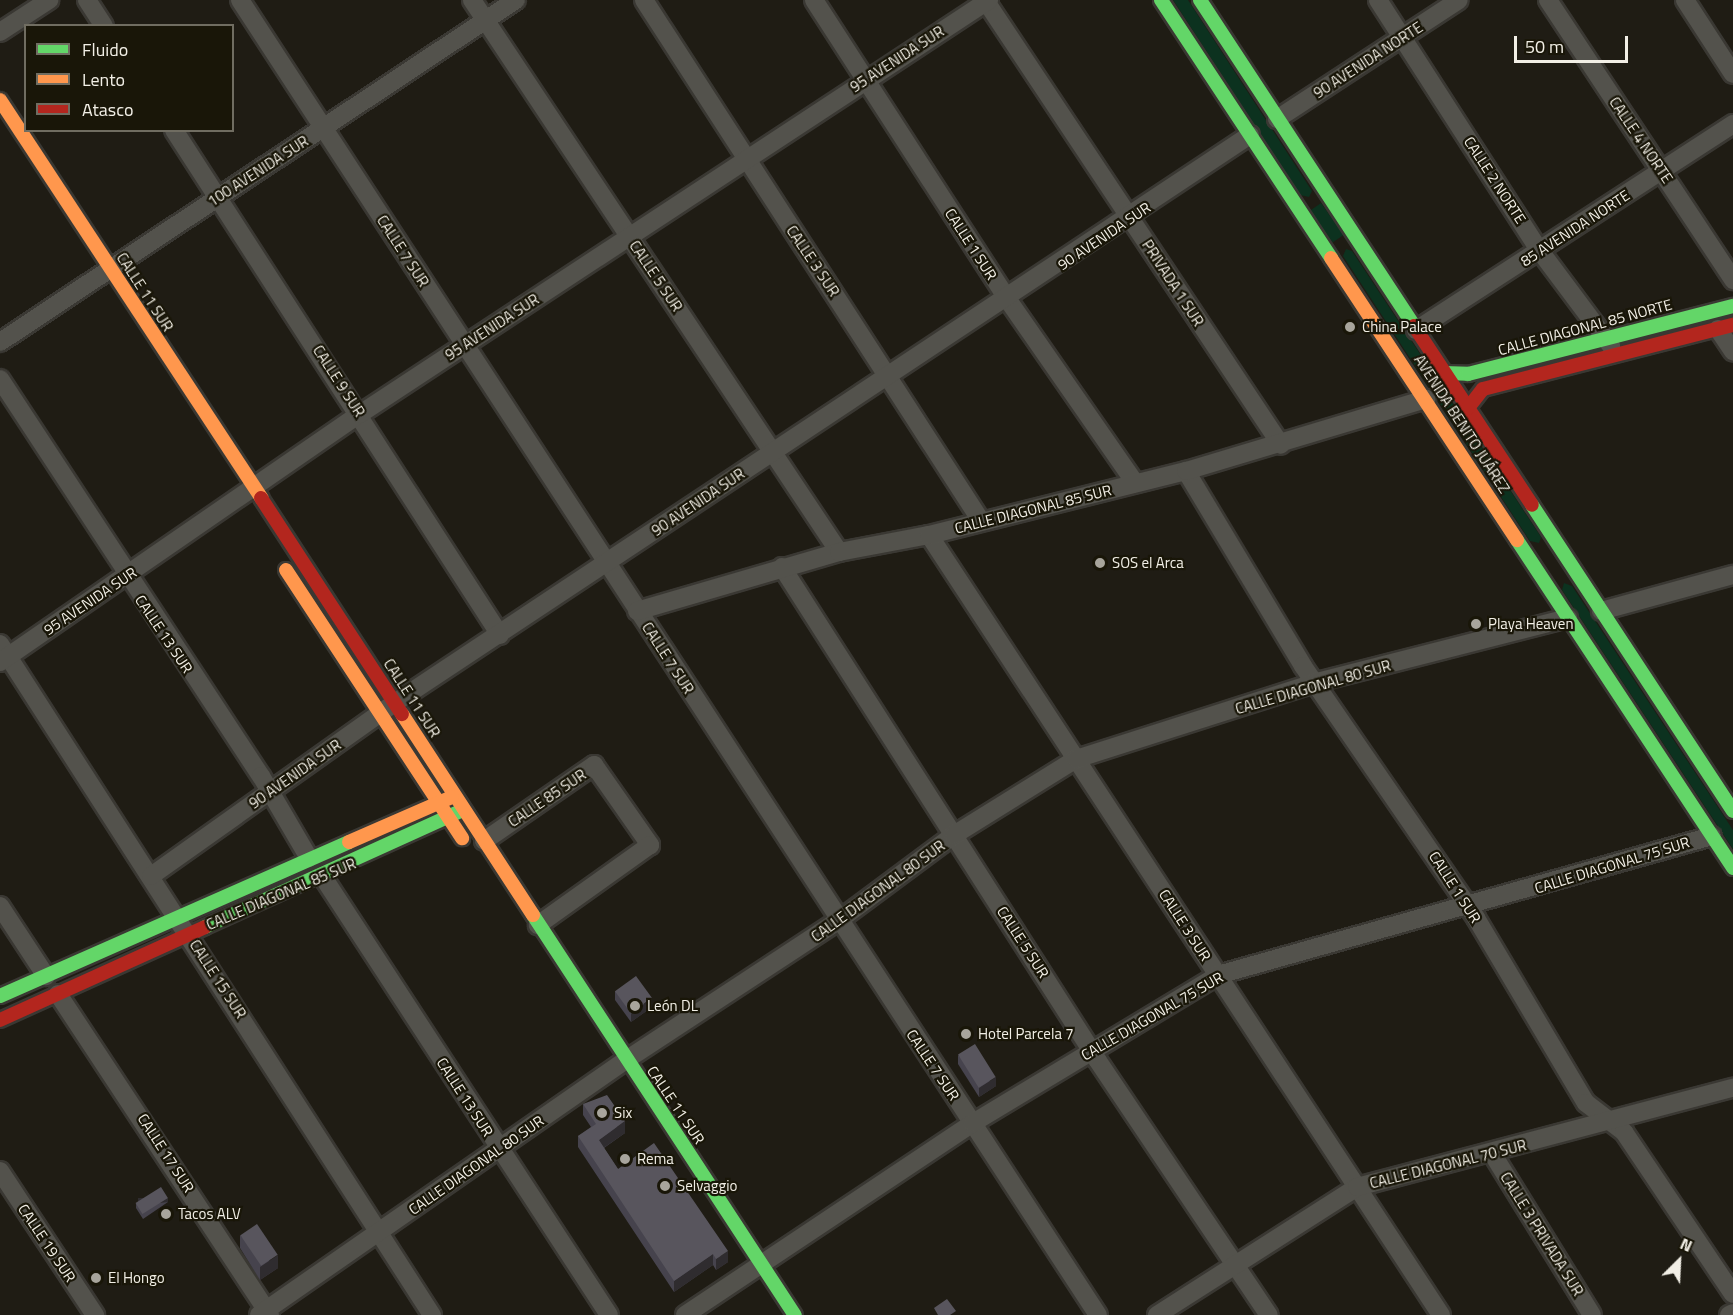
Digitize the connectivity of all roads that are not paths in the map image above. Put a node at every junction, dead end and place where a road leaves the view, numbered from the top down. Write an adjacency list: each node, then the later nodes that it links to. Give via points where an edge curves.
1 (49, 0): 17 (street)
2 (87, 0): 16 (street)
3 (240, 0): 24 (street, CALLE 7 SUR)
4 (472, 0): 15 (street, CALLE 5 SUR)
5 (516, 0): 15 (street, 100 AVENIDA SUR)
6 (644, 0): 27 (street, CALLE 3 SUR)
7 (813, 0): 20 (street, CALLE 1 SUR)
8 (1161, 0): 26 (main road, AVENIDA BENITO JUÁREZ)
9 (1200, 0): 22 (main road, AVENIDA BENITO JUÁREZ)
10 (1378, 0): 18 (street, CALLE 2 NORTE)
11 (1459, 0): 18 (street, 90 AVENIDA NORTE)
12 (1548, 0): 28 (street, CALLE 4 NORTE)
13 (1684, 0): 19 (street)
14 (987, 1): 20 (street, 95 AVENIDA SUR); 32 (street, PRIVADA 1 SUR)
15 (485, 20): 24 (street, 100 AVENIDA SUR); 33 (street, CALLE 5 SUR)
16 (103, 24)
17 (0, 32)
18 (1402, 37): 22 (street, 90 AVENIDA NORTE); 35 (street, CALLE 2 NORTE)
19 (1733, 74)
20 (864, 79): 27 (street, 95 AVENIDA SUR); 40 (street, CALLE 1 SUR)
21 (0, 100): 37 (main road, CALLE 11 SUR)
22 (1277, 119): 29 (main road, AVENIDA BENITO JUÁREZ)
23 (1733, 124): 28 (street, 85 AVENIDA NORTE)
24 (324, 128): 30 (street, 100 AVENIDA SUR); 46 (street, CALLE 7 SUR)
25 (175, 132): 30 (street, CALLE 9 SUR)
26 (1250, 135): 31 (main road, AVENIDA BENITO JUÁREZ); 32 (street, 90 AVENIDA SUR)
27 (747, 162): 33 (street, 95 AVENIDA SUR); 50 (street, CALLE 3 SUR)
28 (1661, 171): 35 (street, 85 AVENIDA NORTE); 38 (street, CALLE 4 NORTE)
29 (1317, 184): 31 (main road, via 1310,203); 34 (main road, AVENIDA BENITO JUÁREZ)
30 (218, 196): 37 (street, 100 AVENIDA SUR); 54 (street, CALLE 9 SUR)
31 (1293, 198): 36 (main road, AVENIDA BENITO JUÁREZ)
32 (1131, 218): 40 (street, 90 AVENIDA SUR); 55 (street, PRIVADA 1 SUR)
33 (630, 236): 46 (street, 95 AVENIDA SUR); 56 (street, CALLE 5 SUR)
34 (1360, 247): 36 (main road, via 1344,243); 43 (main road, AVENIDA BENITO JUÁREZ)
35 (1540, 251): 43 (street, 85 AVENIDA NORTE); 44 (street, CALLE 2 NORTE)
36 (1334, 258): 52 (main road, AVENIDA BENITO JUÁREZ)
37 (97, 271): 39 (main road, CALLE 11 SUR); 45 (street, 100 AVENIDA SUR); 60 (main road, CALLE 11 SUR)
38 (1733, 280)
39 (108, 297)
40 (1008, 300): 50 (street, 90 AVENIDA SUR); 59 (street, CALLE 1 SUR)
41 (1733, 306): 44 (main road, CALLE DIAGONAL 85 NORTE)
42 (1725, 327): 47 (street); 48 (main road)
43 (1416, 330): 49 (main road, AVENIDA BENITO JUÁREZ)
44 (1605, 338): 48 (street, CALLE 2 NORTE); 49 (main road, CALLE DIAGONAL 85 NORTE, via 1468,374)
45 (0, 342)
46 (464, 346): 54 (street, 95 AVENIDA SUR); 67 (street, CALLE 7 SUR)
47 (1733, 351)
48 (1617, 355): 53 (main road, via 1484,389)
49 (1444, 373): 53 (main road, AVENIDA BENITO JUÁREZ)
50 (890, 377): 56 (street, 90 AVENIDA SUR); 61 (street, CALLE 3 SUR)
51 (0, 379): 70 (street, CALLE 13 SUR)
52 (1426, 399): 55 (street, CALLE DIAGONAL 85 SUR); 64 (main road, AVENIDA BENITO JUÁREZ)
53 (1468, 408): 63 (main road, AVENIDA BENITO JUÁREZ)
54 (360, 414): 60 (street, 95 AVENIDA SUR); 76 (street, CALLE 9 SUR)
55 (1281, 445): 57 (street, CALLE DIAGONAL 85 SUR)
56 (772, 452): 65 (street, CALLE 5 SUR); 67 (street, 90 AVENIDA SUR)
57 (1186, 471): 59 (street, CALLE DIAGONAL 85 SUR); 78 (street, CALLE 1 SUR)
58 (230, 483): 60 (main road, CALLE 11 SUR)
59 (1135, 483): 61 (street, CALLE DIAGONAL 85 SUR)
60 (246, 498): 70 (street, 95 AVENIDA SUR); 79 (main road, CALLE 11 SUR)
61 (981, 521): 62 (street, CALLE DIAGONAL 85 SUR)
62 (929, 535): 65 (street, CALLE DIAGONAL 85 SUR); 80 (street, CALLE 3 SUR)
63 (1552, 535): 64 (main road, via 1540,549); 71 (main road, AVENIDA BENITO JUÁREZ)
64 (1523, 547): 72 (main road, AVENIDA BENITO JUÁREZ)
65 (839, 552): 68 (street, CALLE DIAGONAL 85 SUR)
66 (278, 557): 79 (main road, CALLE 11 SUR)
67 (606, 564): 73 (street, CALLE 7 SUR); 76 (street, 90 AVENIDA SUR)
68 (782, 567): 73 (street, CALLE DIAGONAL 85 SUR); 87 (street, CALLE 5 SUR)
69 (1733, 574): 74 (street)
70 (126, 577): 77 (street, 95 AVENIDA SUR); 81 (street, CALLE 13 SUR)
71 (1583, 585): 72 (main road, via 1563,577); 74 (main road, AVENIDA BENITO JUÁREZ)
72 (1553, 596): 75 (main road, AVENIDA BENITO JUÁREZ)
73 (637, 611): 97 (street, CALLE 7 SUR)
74 (1601, 611): 85 (main road, AVENIDA BENITO JUÁREZ)
75 (1568, 618): 78 (street, CALLE DIAGONAL 80 SUR); 88 (main road, AVENIDA BENITO JUÁREZ)
76 (500, 635): 79 (street, 90 AVENIDA SUR)
77 (3, 654): 92 (street, CALLE 15 SUR)
78 (1317, 682): 80 (street, CALLE DIAGONAL 80 SUR); 95 (street, CALLE 1 SUR)
79 (388, 707): 81 (street, 90 AVENIDA SUR); 82 (main road, CALLE 11 SUR); 83 (main road, CALLE 11 SUR)
80 (1076, 759): 87 (street, CALLE DIAGONAL 80 SUR); 100 (street, CALLE 3 SUR)
81 (271, 792): 90 (street, CALLE 13 SUR); 92 (street, 90 AVENIDA SUR)
82 (456, 796): 83 (main road, CALLE DIAGONAL 85 SUR); 84 (main road, CALLE 11 SUR)
83 (436, 800): 86 (main road, CALLE 11 SUR); 90 (main road, CALLE DIAGONAL 85 SUR)
84 (463, 810): 86 (main road, CALLE DIAGONAL 85 SUR); 89 (main road, CALLE 11 SUR)
85 (1733, 811)
86 (448, 818): 93 (main road, CALLE DIAGONAL 85 SUR); 106 (main road, CALLE 11 SUR)
87 (954, 835): 97 (street, CALLE DIAGONAL 80 SUR); 105 (street, CALLE 5 SUR)
88 (1712, 836): 91 (main road, AVENIDA BENITO JUÁREZ); 95 (street, CALLE DIAGONAL 75 SUR)
89 (483, 841): 98 (main road, CALLE 11 SUR); 98 (street, CALLE 85 SUR, via 594,765 650,845)
90 (309, 858): 96 (main road, CALLE DIAGONAL 85 SUR)
91 (1733, 868)
92 (151, 876): 96 (street, CALLE 15 SUR)
93 (323, 877): 99 (main road, CALLE DIAGONAL 85 SUR); 110 (street, CALLE 13 SUR)
94 (0, 906): 101 (street)
95 (1470, 908): 100 (street, CALLE DIAGONAL 75 SUR); 108 (street, CALLE 1 SUR, via 1587,1103)
96 (178, 918): 99 (street, CALLE 15 SUR); 101 (main road, CALLE DIAGONAL 85 SUR)
97 (838, 921): 106 (street, CALLE DIAGONAL 80 SUR); 109 (street, CALLE 7 SUR)
98 (538, 925): 106 (main road, CALLE 11 SUR)
99 (189, 934): 102 (main road, CALLE DIAGONAL 85 SUR); 115 (street, CALLE 15 SUR)
100 (1218, 975): 105 (street, CALLE DIAGONAL 75 SUR); 113 (street, CALLE 3 SUR)
101 (46, 976): 103 (main road, CALLE DIAGONAL 85 SUR)
102 (58, 994): 104 (main road, CALLE DIAGONAL 85 SUR); 120 (street, CALLE 17 SUR)
103 (0, 996)
104 (0, 1020)
105 (1092, 1050): 109 (street, CALLE DIAGONAL 75 SUR); 116 (street, CALLE 5 SUR)
106 (621, 1065): 110 (street, CALLE DIAGONAL 80 SUR); 114 (main road, CALLE 11 SUR); 117 (main road, CALLE 11 SUR)
107 (1733, 1088): 108 (street, CALLE DIAGONAL 70 SUR)
108 (1610, 1123): 111 (street, CALLE DIAGONAL 70 SUR); 119 (street, CALLE 1 SUR, via 1624,1132)
109 (973, 1124): 117 (street, CALLE DIAGONAL 75 SUR); 126 (street, CALLE 7 SUR)
110 (498, 1149): 115 (street, CALLE DIAGONAL 80 SUR); 123 (street, CALLE 13 SUR)
111 (1492, 1153): 113 (street, CALLE DIAGONAL 70 SUR); 130 (street, CALLE 3 PRIVADA SUR)
112 (0, 1171): 121 (street, CALLE 19 SUR)
113 (1357, 1187): 116 (street, CALLE DIAGONAL 70 SUR); 129 (street, CALLE 3 SUR)
114 (704, 1205)
115 (379, 1232): 120 (street, CALLE DIAGONAL 80 SUR); 122 (street, CALLE 15 SUR)
116 (1235, 1263): 127 (street, CALLE DIAGONAL 70 SUR); 128 (street, CALLE 5 SUR)
117 (750, 1267): 118 (main road, CALLE 11 SUR); 124 (street, CALLE DIAGONAL 75 SUR); 125 (main road, CALLE 11 SUR)
118 (758, 1290)
119 (1733, 1294)
120 (265, 1313)
121 (95, 1315)
122 (432, 1315)
123 (609, 1315)
124 (686, 1315)
125 (795, 1315)
126 (1098, 1315)
127 (1157, 1315)
128 (1269, 1315)
129 (1441, 1315)
130 (1592, 1315)

